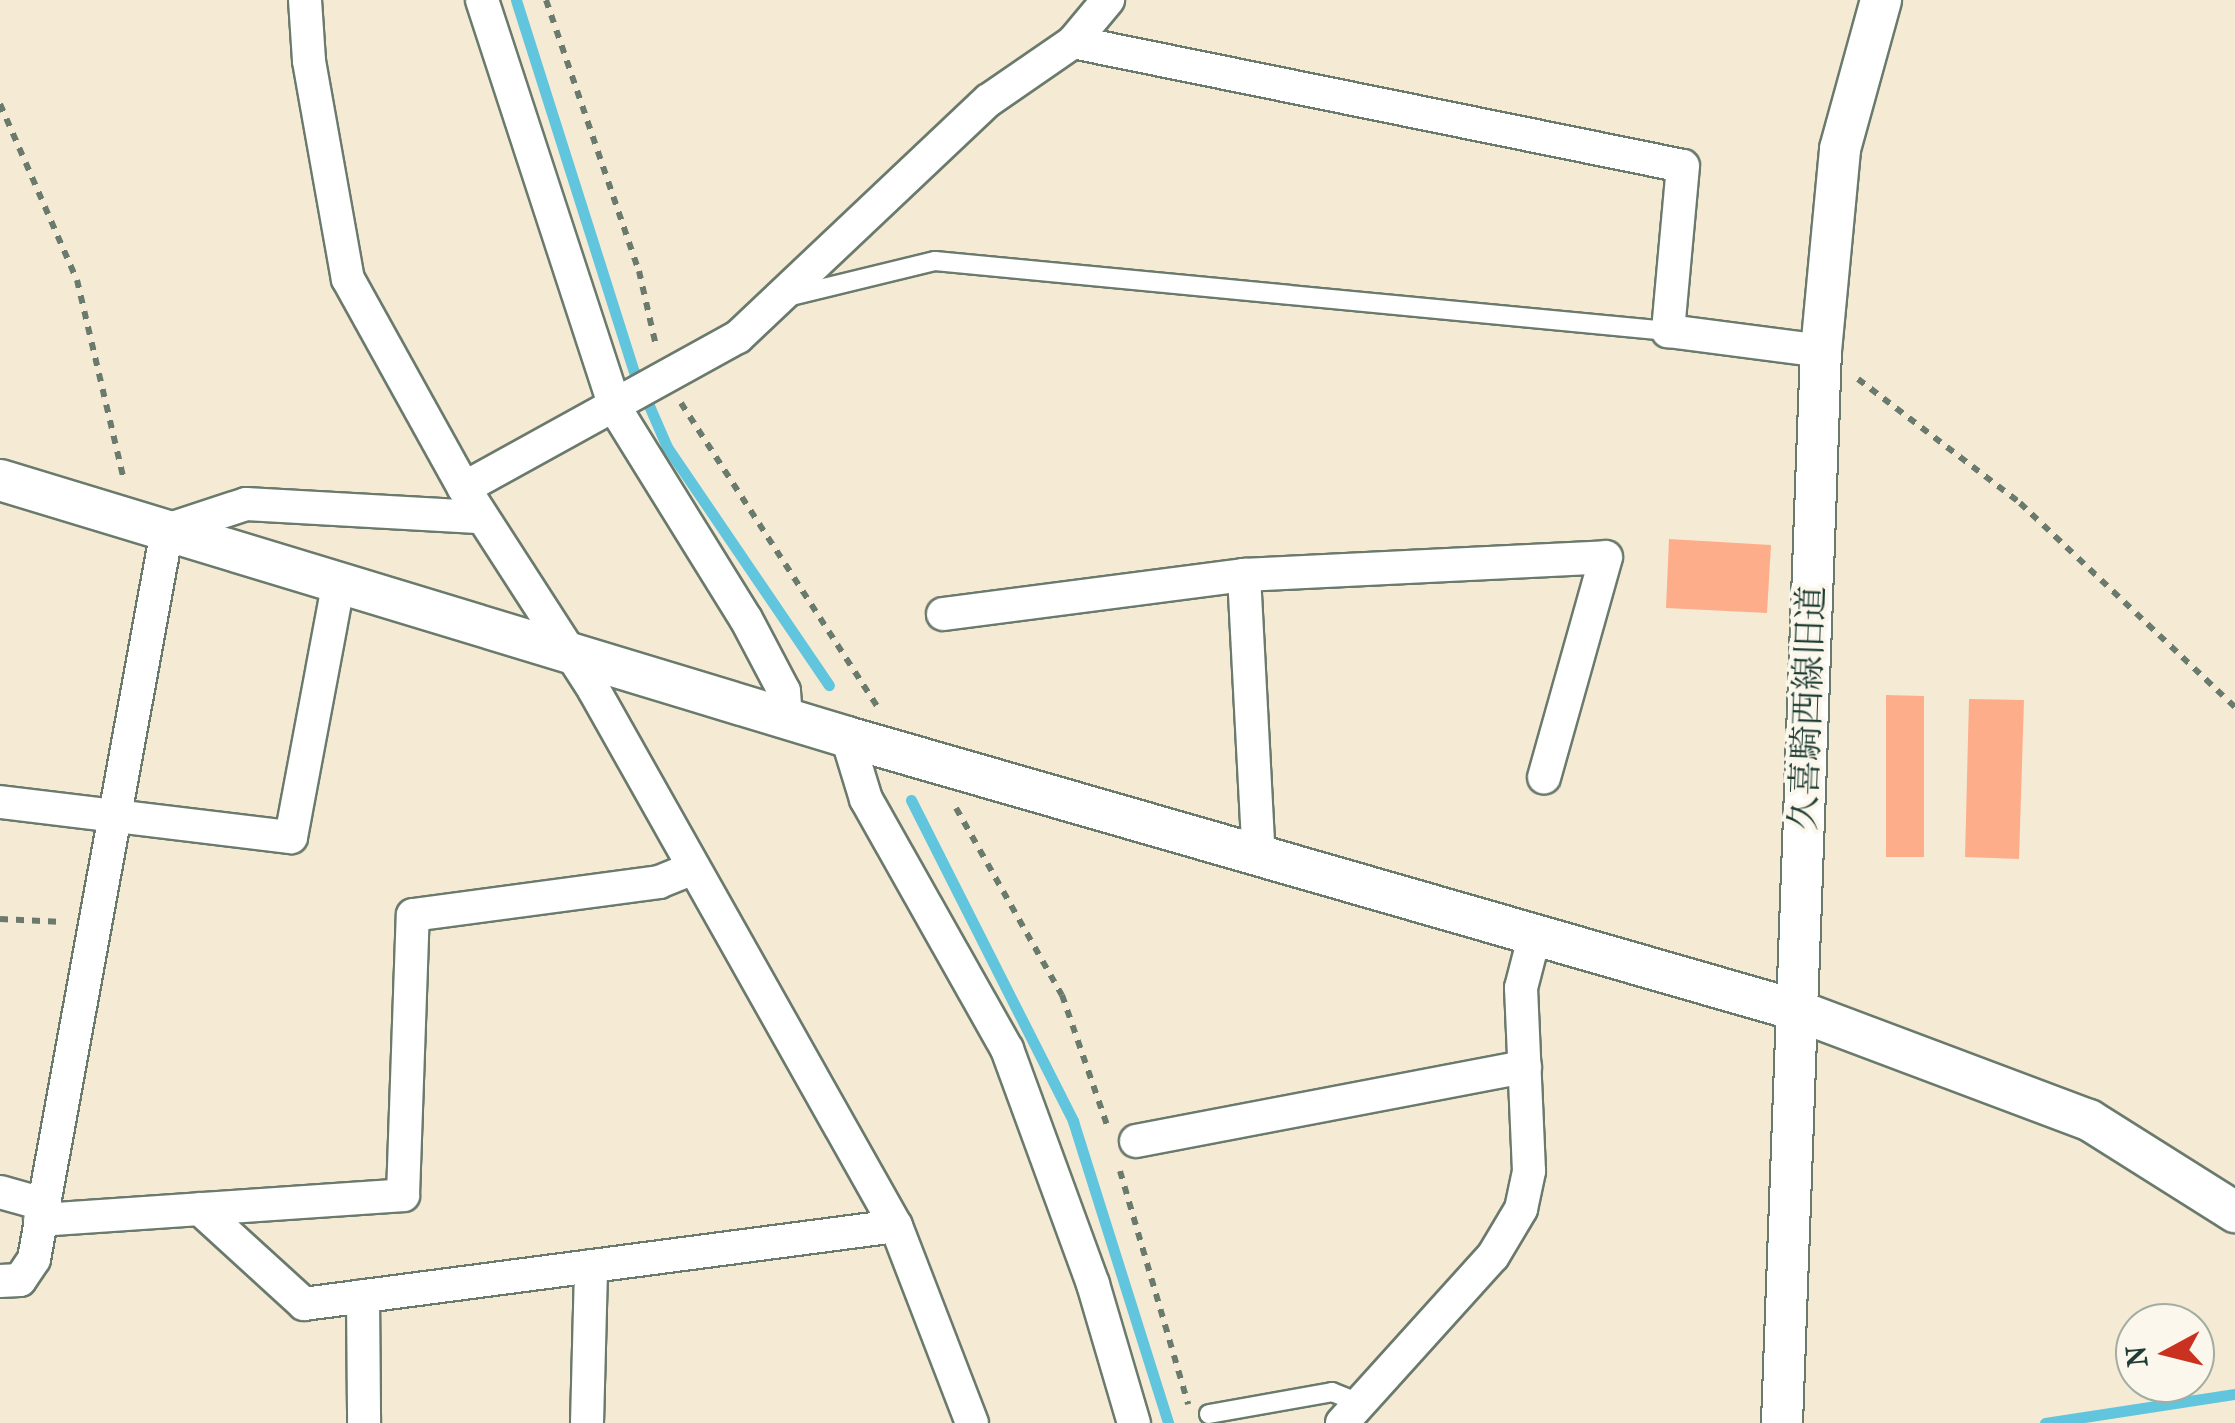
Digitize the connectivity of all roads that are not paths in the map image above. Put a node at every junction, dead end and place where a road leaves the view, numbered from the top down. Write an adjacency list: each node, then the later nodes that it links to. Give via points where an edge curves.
1 (306, 0): 11 (street, via 309,61 348,279)
2 (482, 0): 9 (street)
3 (1108, 0): 5 (street)
4 (1881, 0): 8 (street, 久喜騎西線旧道, via 1840,149)
5 (1073, 42): 6 (street, via 988,100); 7 (street, via 1683,166)
6 (782, 298): 7 (lane, via 934,261); 9 (street, via 738,337)
7 (1668, 331): 8 (street)
8 (1821, 351): 26 (street, 久喜騎西線旧道)
9 (615, 408): 11 (street); 18 (street, via 746,618 784,691)
10 (0, 480): 13 (street)
11 (464, 488): 12 (street)
12 (482, 516): 13 (street, via 246,504); 17 (street)
13 (150, 525): 15 (street); 22 (street)
14 (1244, 575): 16 (street); 20 (street, via 1606,556); 23 (street)
15 (338, 581): 17 (street); 22 (street, via 291,837)
16 (944, 614)
17 (566, 649): 18 (street); 24 (street)
18 (786, 719): 19 (street)
19 (863, 728): 23 (street); 42 (street, via 866,800 906,859 1007,1049 1094,1284)
20 (1544, 777)
21 (0, 802): 22 (street)
22 (115, 811): 31 (street)
23 (1259, 858): 25 (street)
24 (692, 869): 30 (street, via 659,882 413,915 403,1195); 33 (street)
25 (1535, 934): 26 (street); 27 (street, via 1522,988)
26 (1796, 1010): 32 (street, via 2090,1120); 43 (street, 久喜騎西線旧道)
27 (1525, 1067): 28 (street); 37 (street, via 1529,1171 1521,1209 1492,1256)
28 (1121, 1145)
29 (0, 1192): 31 (street)
30 (200, 1209): 31 (street); 36 (street, via 304,1304)
31 (42, 1212): 35 (street, via 34,1259 20,1280)
32 (2235, 1212)
33 (896, 1226): 34 (street); 41 (street)
34 (591, 1266): 36 (street); 40 (street)
35 (0, 1281)
36 (364, 1296): 39 (street)
37 (1351, 1413): 38 (lane, via 1332,1392)
38 (1200, 1416)
39 (364, 1423)
40 (587, 1423)
41 (972, 1423)
42 (1134, 1423)
43 (1782, 1423)

